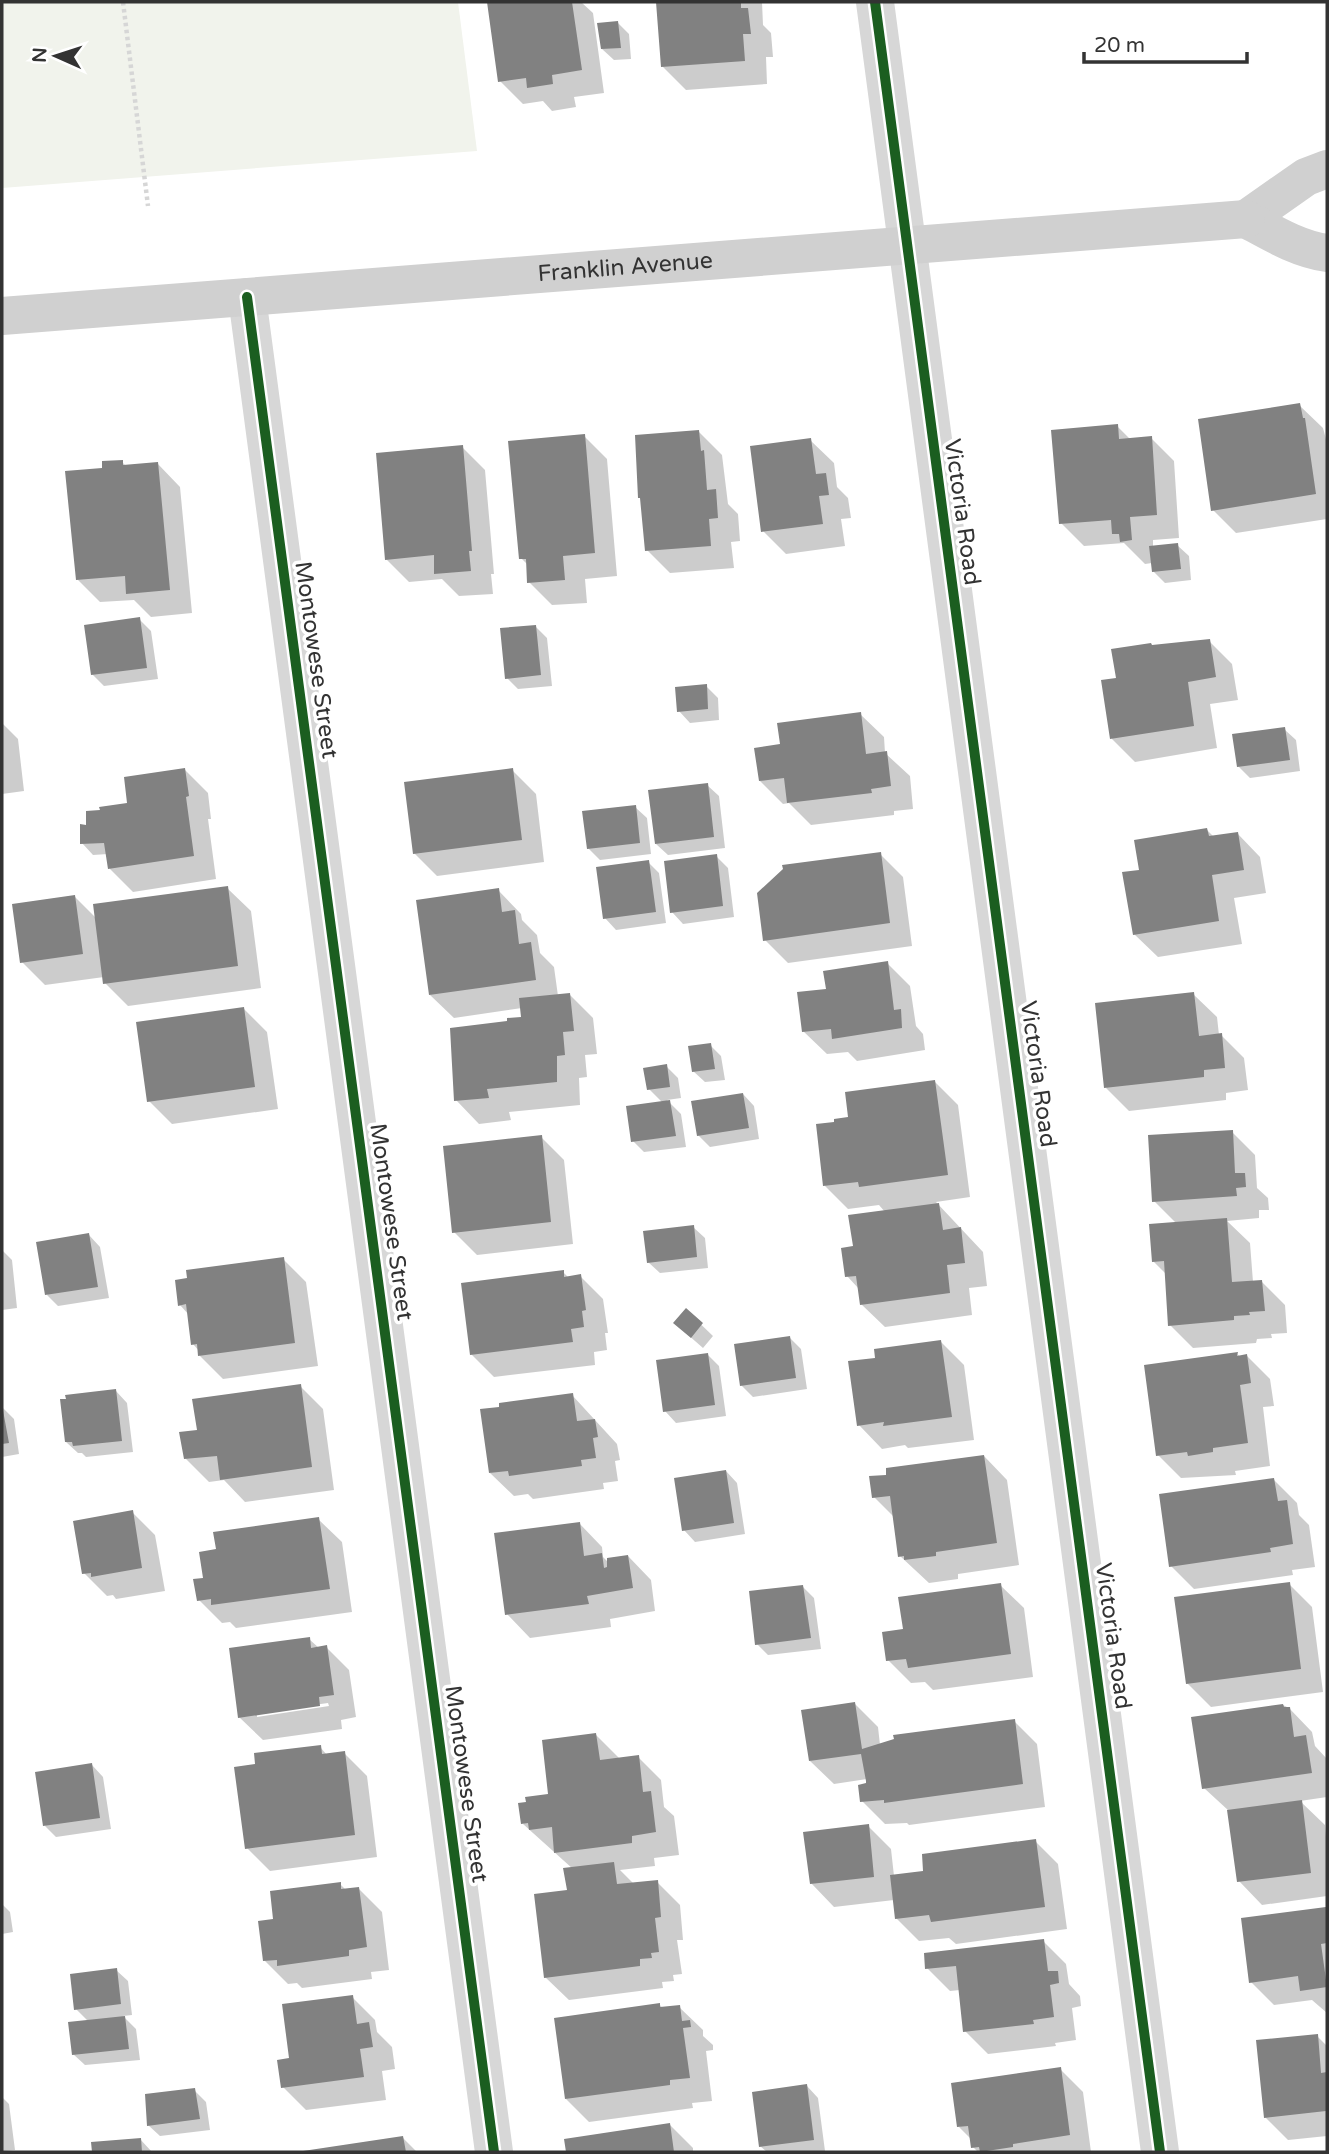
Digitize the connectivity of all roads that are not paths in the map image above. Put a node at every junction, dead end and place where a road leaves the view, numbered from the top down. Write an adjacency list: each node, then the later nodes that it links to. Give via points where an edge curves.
1 (875, 2): 4 (street, Victoria Road)
2 (1327, 169): 3 (main road, via 1306,177)
3 (1246, 219): 4 (main road, Franklin Avenue); 5 (main road, via 1295,244)
4 (906, 246): 6 (main road, Franklin Avenue); 9 (street, Victoria Road)
5 (1327, 253)
6 (247, 297): 7 (main road, Franklin Avenue); 8 (street, Montowese Street)
7 (2, 316)
8 (494, 2152)
9 (1160, 2152)

